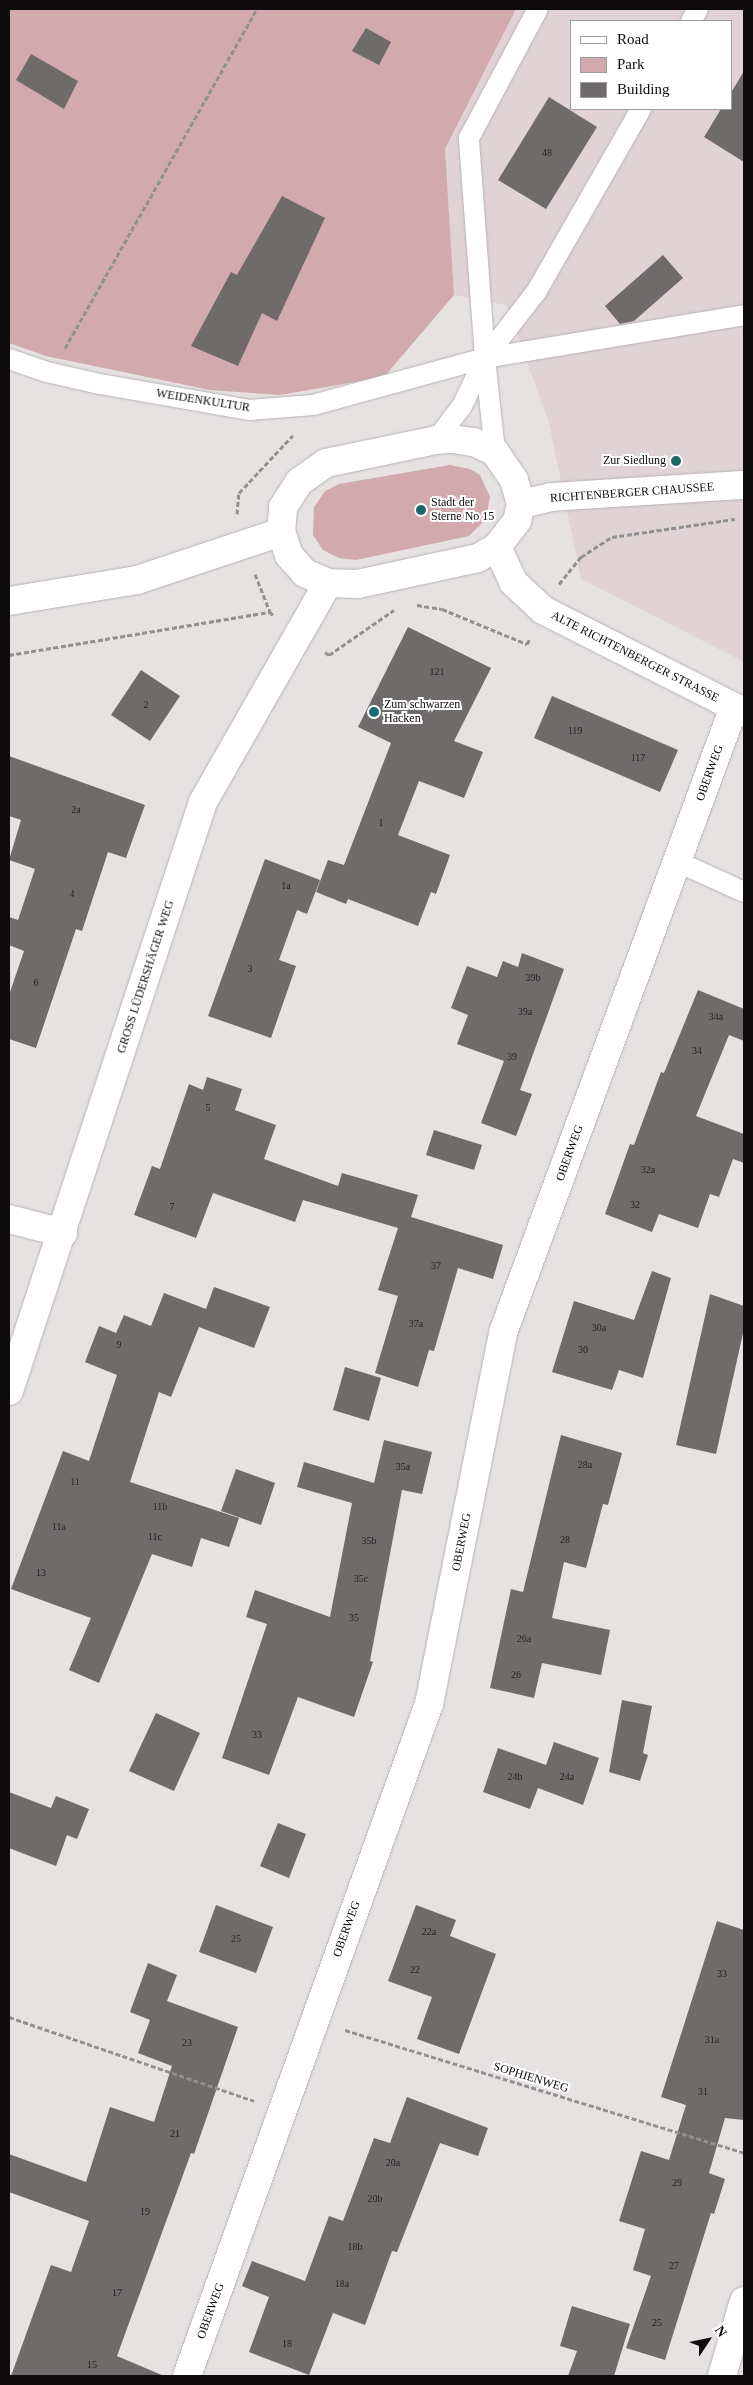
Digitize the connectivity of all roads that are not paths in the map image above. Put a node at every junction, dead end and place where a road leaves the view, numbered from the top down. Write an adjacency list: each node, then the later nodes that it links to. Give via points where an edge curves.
1 (538, 9): 6 (lane, via 469,138)
2 (698, 9): 3 (lane)
3 (692, 20)
4 (640, 110): 6 (lane, via 536,292)
5 (744, 315): 6 (lane, WEIDENKULTUR)
6 (485, 358): 7 (lane, WEIDENKULTUR, via 314,405 249,410 47,372); 8 (lane, via 462,406); 9 (lane)
7 (9, 359)
8 (436, 440): 9 (street, via 474,442); 12 (street, via 326,463 295,488 283,507)
9 (495, 452): 11 (street, via 514,480)
10 (744, 485): 11 (street, RICHTENBERGER CHAUSSEE, via 551,497)
11 (521, 504): 13 (street, via 518,520)
12 (281, 532): 14 (street, via 289,555 305,573); 15 (street, via 138,580)
13 (497, 548): 14 (street, via 478,558 358,584); 16 (street, ALTE RICHTENBERGER STRASSE, via 513,582 543,610)
14 (328, 583): 20 (street, GROSS LÜDERSHÄGER WEG, via 203,802)
15 (9, 601)
16 (739, 710): 17 (street, OBERWEG)
17 (678, 862): 18 (lane); 23 (street, OBERWEG, via 504,1330 429,1704 313,2020)
18 (744, 892)
19 (9, 1219): 20 (street)
20 (63, 1233): 21 (street, GROSS LÜDERSHÄGER WEG)
21 (9, 1391)
22 (744, 2301): 24 (street)
23 (188, 2376)
24 (722, 2376)

